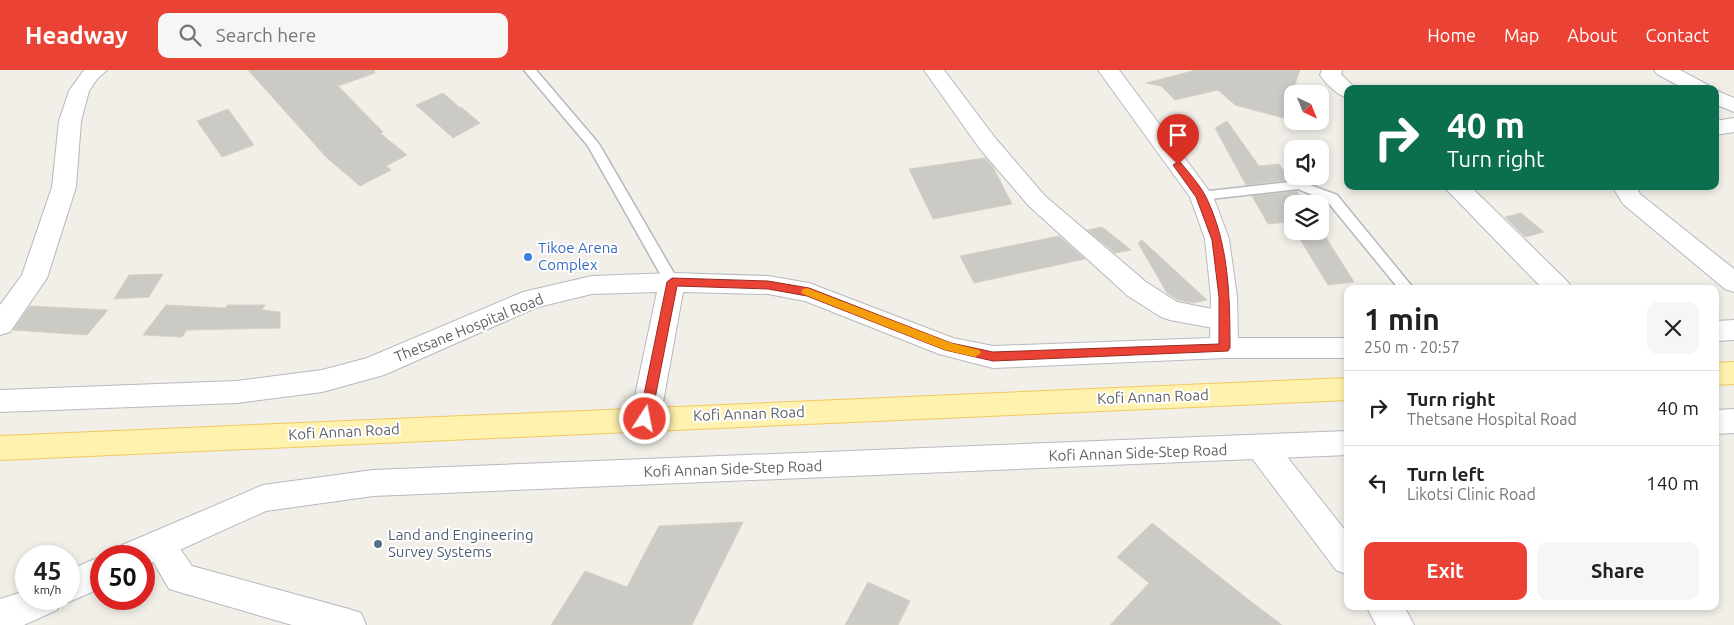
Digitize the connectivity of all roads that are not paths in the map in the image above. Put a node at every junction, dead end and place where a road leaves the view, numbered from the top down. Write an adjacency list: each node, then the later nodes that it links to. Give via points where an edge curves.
1 (97, 70): 21 (street, via 79,91 70,121 64,187 34,278)
2 (530, 70): 16 (lane, via 593,144)
3 (934, 70): 20 (street, via 988,144 1037,201 1136,289 1170,310)
4 (1108, 70): 15 (street)
5 (1332, 70): 8 (street, via 1330,74)
6 (1664, 70): 7 (street)
7 (1693, 85)
8 (1344, 88)
9 (1719, 98): 10 (street)
10 (1734, 106)
11 (1734, 124): 12 (street)
12 (1719, 127)
13 (1459, 190): 19 (street)
14 (1626, 190): 17 (street, via 1631,199)
15 (1201, 196): 18 (lane, via 1299,185 1332,198); 20 (street, via 1217,240)
16 (672, 282): 24 (street, Thetsane Hospital Road, via 768,285 809,292 949,347 993,357); 29 (street, Thetsane Hospital Road, via 592,285 532,299 374,367 322,381 237,392); 30 (street)
17 (1734, 283)
18 (1404, 285)
19 (1555, 285)
20 (1224, 320): 24 (street)
21 (0, 325)
22 (1734, 330): 23 (street)
23 (1719, 331)
24 (1224, 348): 25 (street, Thetsane Hospital Road)
25 (1344, 348)
26 (1734, 373): 27 (main road)
27 (1719, 374)
28 (1344, 389): 30 (main road, Kofi Annan Road)
29 (0, 401)
30 (645, 419): 34 (main road, Kofi Annan Road)
31 (1734, 421): 32 (street)
32 (1719, 422)
33 (1344, 443): 35 (street, Kofi Annan Side-Step Road)
34 (0, 448)
35 (1262, 448): 36 (street, Kofi Annan Side-Step Road, via 373,483 263,498); 37 (street)
36 (155, 546)
37 (1344, 555)
38 (155, 557): 42 (street, via 181,578)
39 (21, 610): 41 (street)
40 (1386, 610): 43 (street)
41 (0, 615)
42 (343, 624)
43 (1397, 625)

